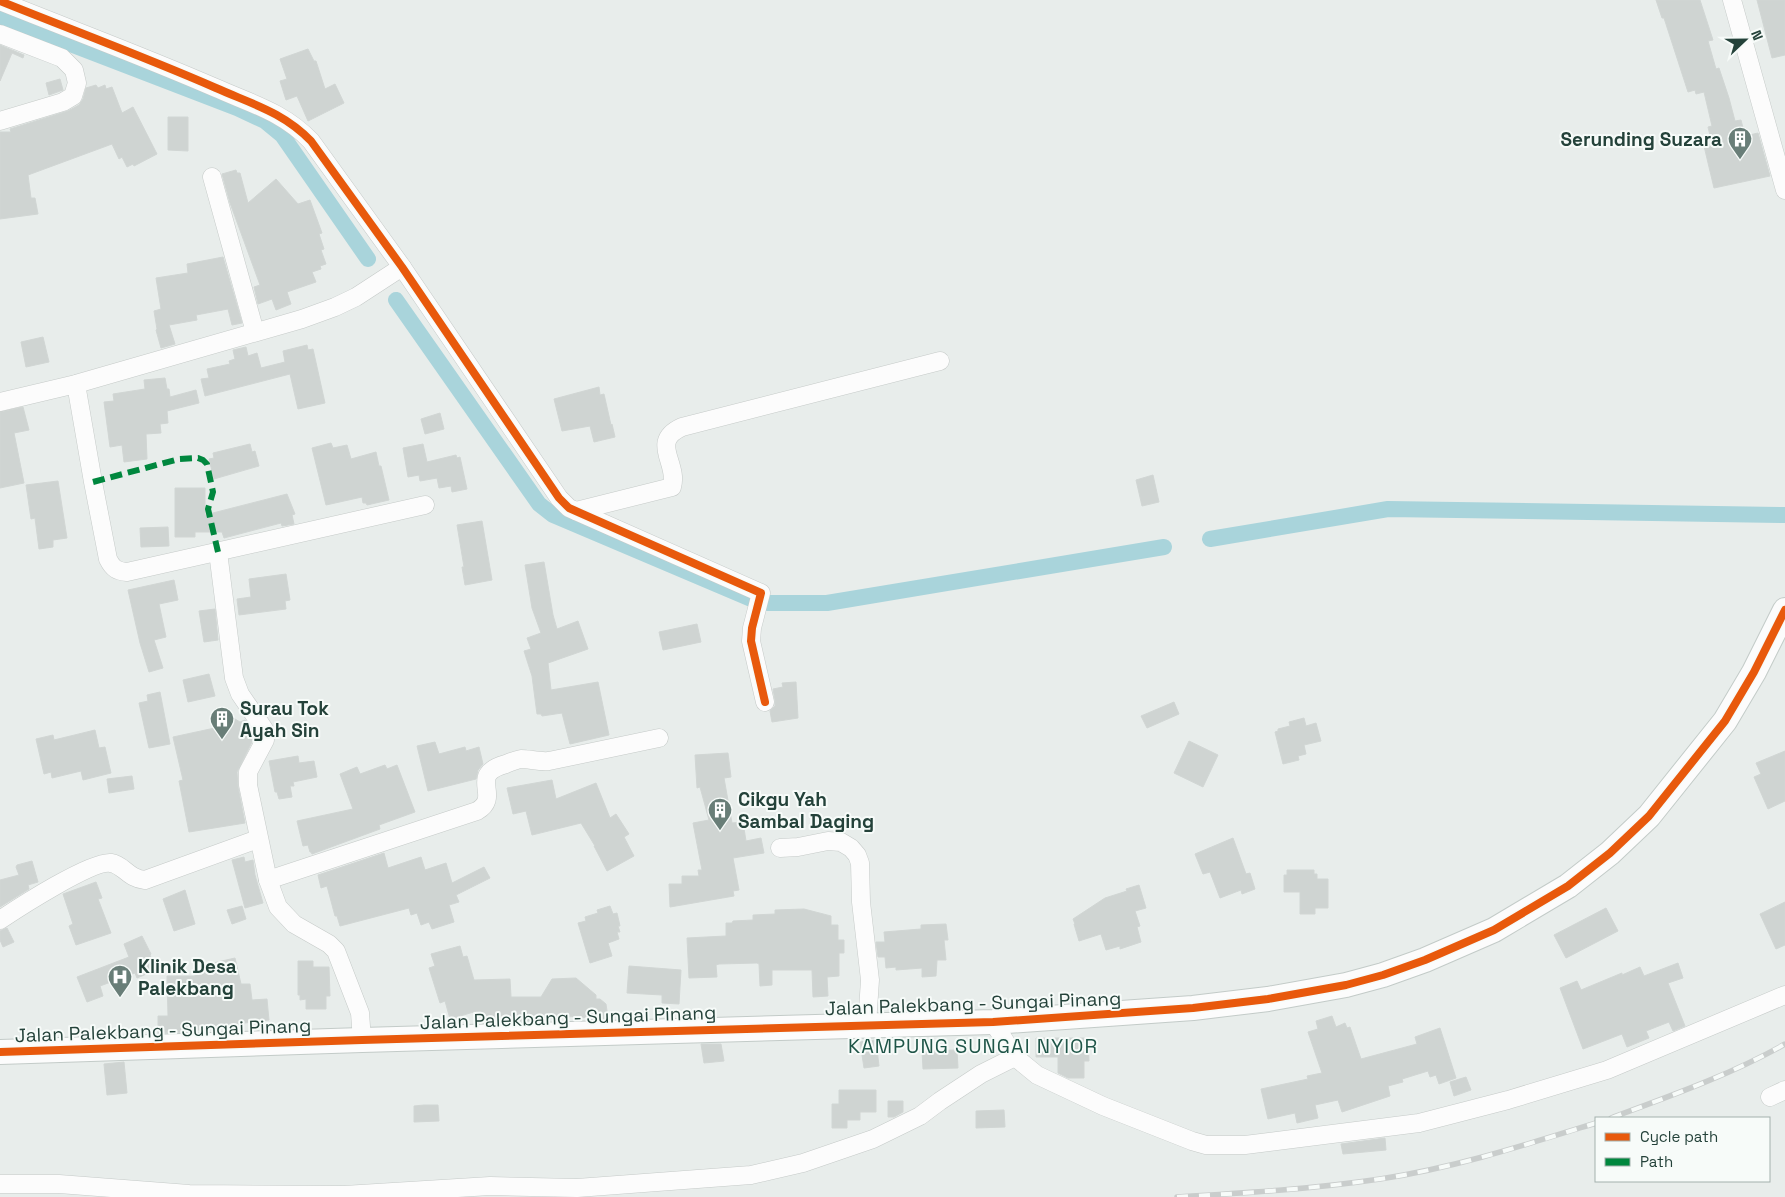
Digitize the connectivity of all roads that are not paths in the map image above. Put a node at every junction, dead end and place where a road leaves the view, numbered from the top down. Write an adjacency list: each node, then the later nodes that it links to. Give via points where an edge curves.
1 (1732, 0): 6 (street)
2 (0, 1): 7 (street, via 275,112 290,122 311,141)
3 (0, 34): 4 (street, via 62,58 74,70 77,83 73,96 63,102)
4 (0, 121)
5 (212, 178): 8 (street)
6 (1785, 190)
7 (397, 271): 8 (street, via 336,307); 13 (street, via 559,498)
8 (255, 332): 10 (street)
9 (940, 361): 13 (street, via 682,427 673,431 665,444 674,480 672,488)
10 (76, 384): 11 (street); 14 (street, via 92,482 112,567 119,572 127,572)
11 (0, 402)
12 (425, 505): 14 (street)
13 (576, 511): 16 (street, via 761,593 751,642)
14 (218, 552): 18 (street, via 234,678 240,694 264,729 265,740 248,772)
15 (1785, 610): 23 (street, Jalan Palekbang - Sungai Pinang, via 1725,721 1649,816 1568,886 1494,930 1425,960 1346,985 1193,1008)
16 (765, 702)
17 (659, 738): 20 (street, via 549,761 522,759 496,767 487,774 488,797 477,811)
18 (258, 839): 20 (street); 21 (street, via 145,880 130,876 112,863 97,865 31,899)
19 (780, 848): 24 (street, via 841,842 857,855 870,980)
20 (268, 880): 25 (street, via 278,907 294,924 336,951 360,1013)
21 (0, 920)
22 (1785, 995): 27 (street, via 1607,1070 1508,1100 1419,1123 1245,1145 1206,1145 1158,1129 1038,1075)
23 (993, 1022): 24 (street, Jalan Palekbang - Sungai Pinang); 27 (street)
24 (868, 1025): 25 (street, Jalan Palekbang - Sungai Pinang)
25 (362, 1040): 26 (street, Jalan Palekbang - Sungai Pinang)
26 (0, 1052)
27 (1015, 1057): 29 (street, via 981,1074 907,1123 803,1163 751,1175)
28 (0, 1184): 29 (street, via 59,1184 189,1194 344,1195 490,1186)
29 (547, 1192)

